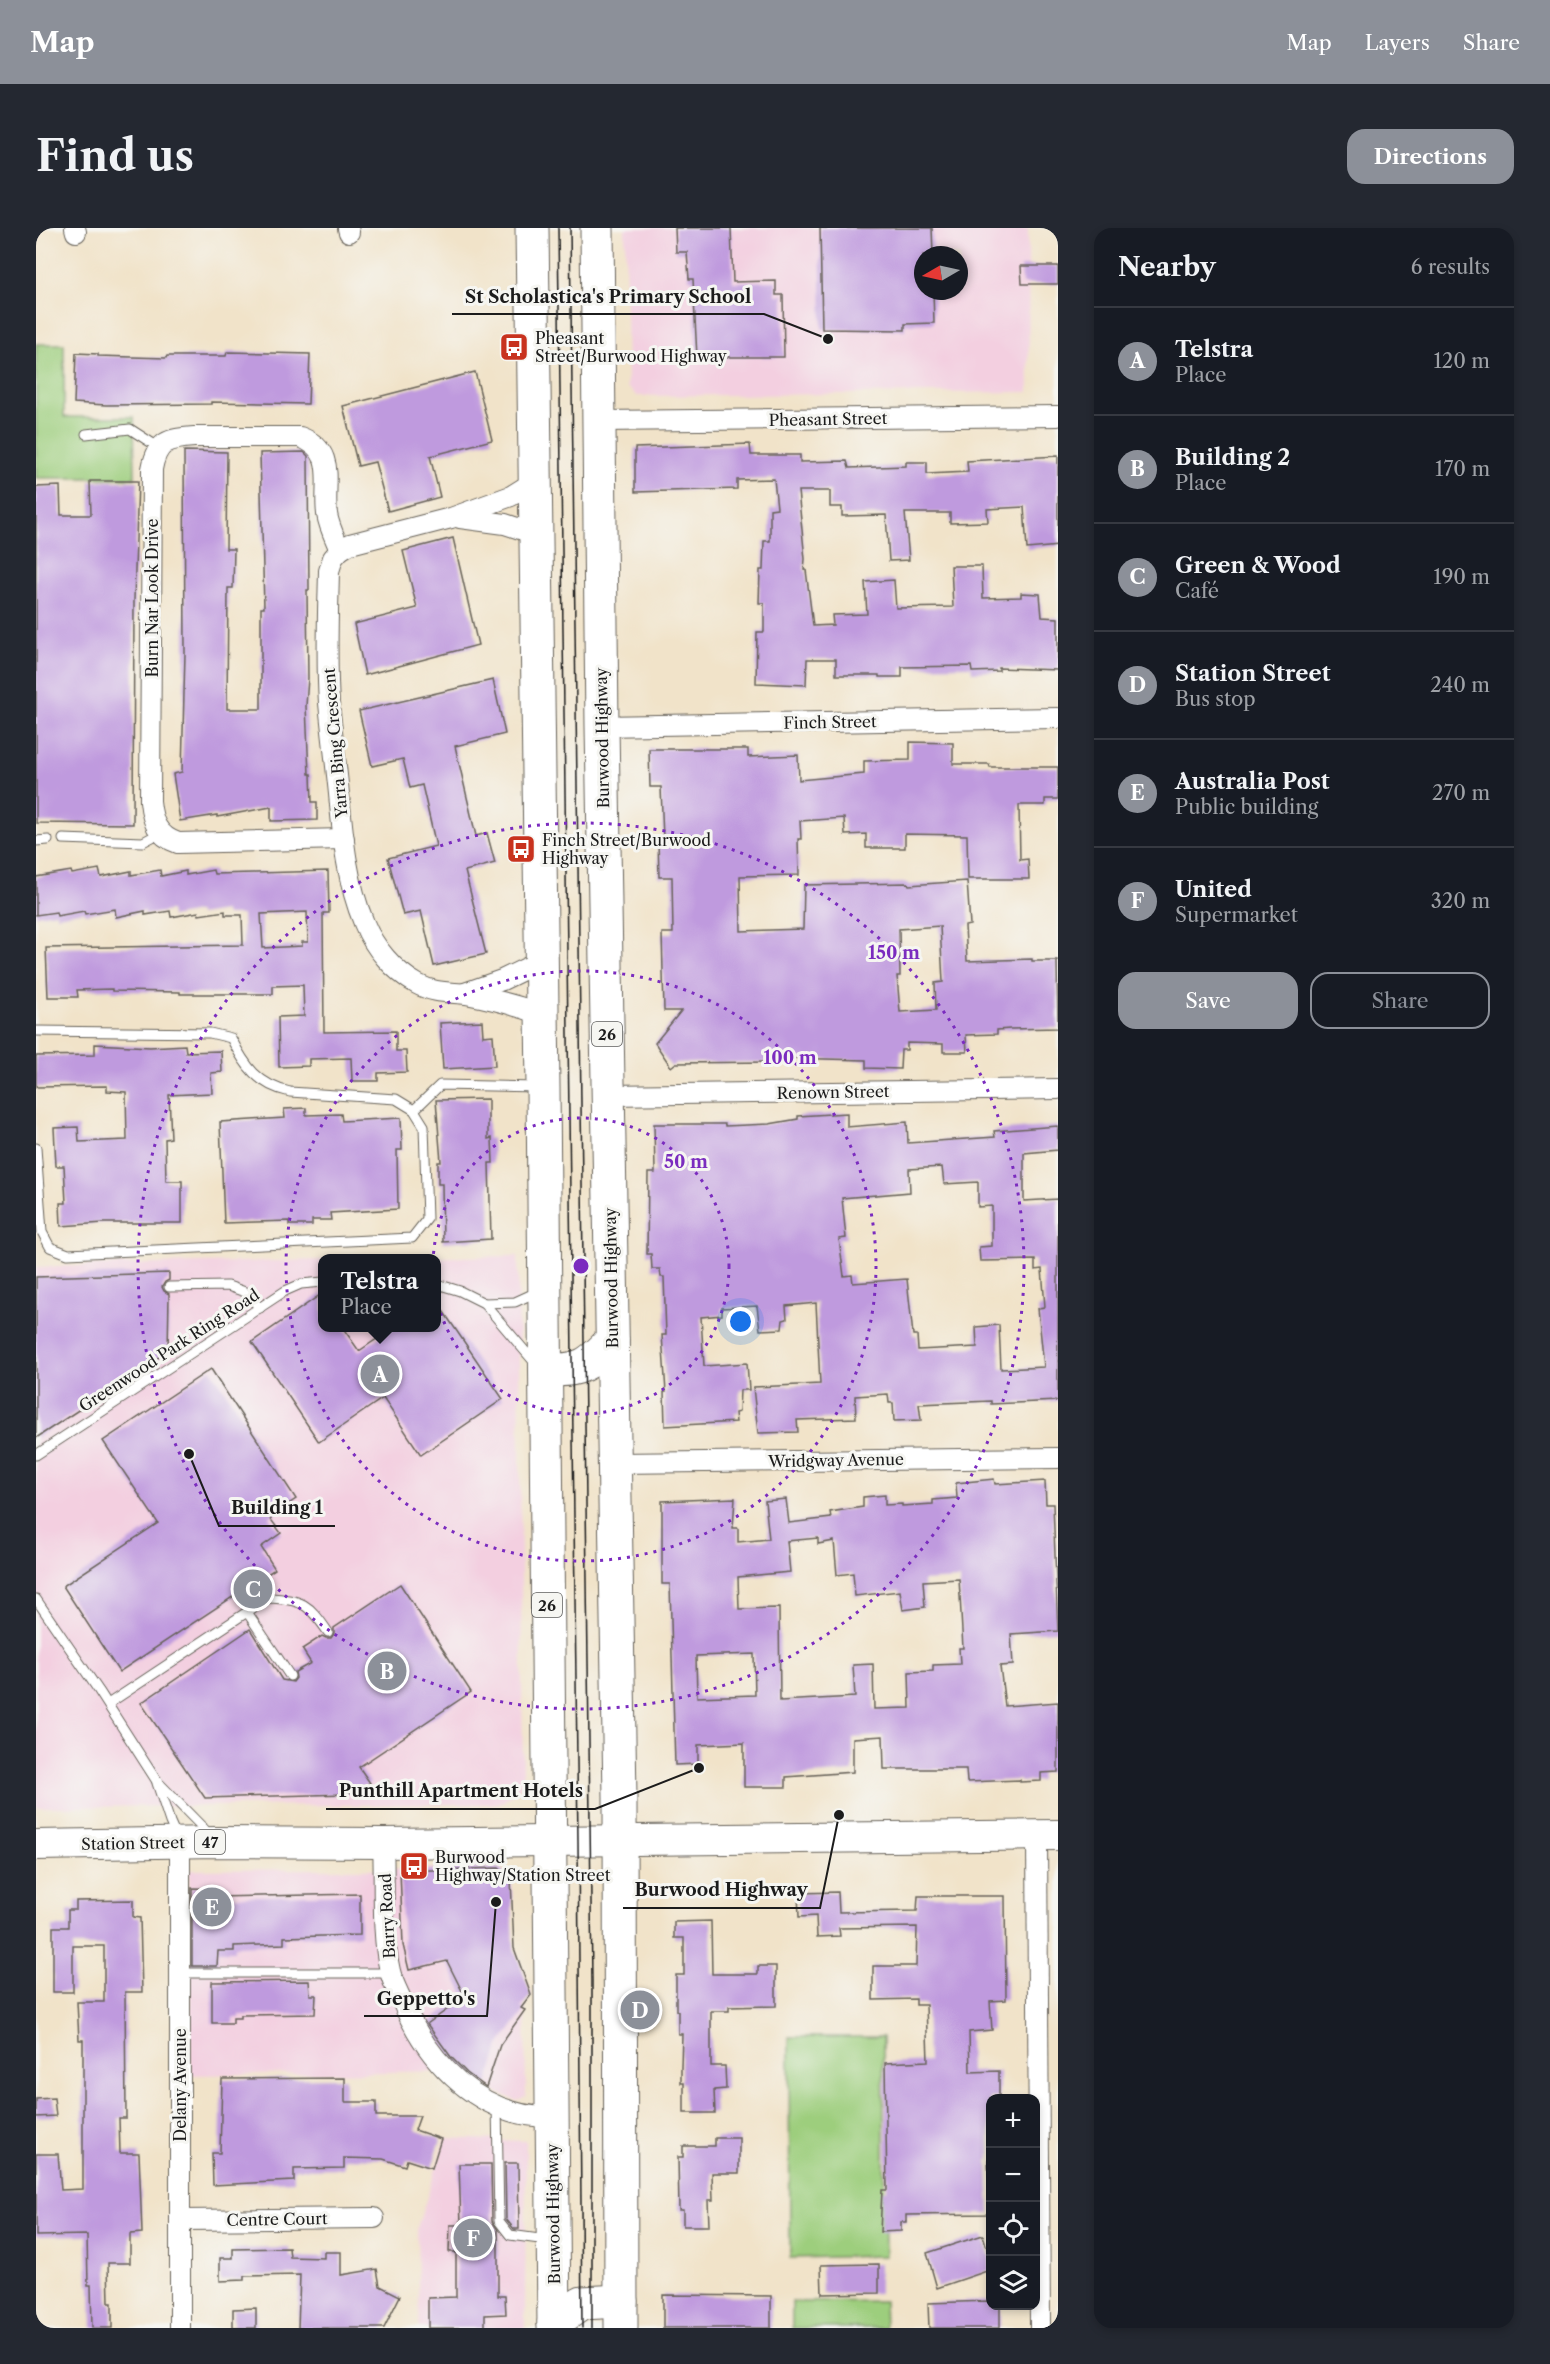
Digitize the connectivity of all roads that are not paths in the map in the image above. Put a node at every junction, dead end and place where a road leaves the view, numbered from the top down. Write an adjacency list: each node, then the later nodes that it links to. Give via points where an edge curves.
1 (532, 228): 7 (highway, Burwood Highway / 26)
2 (597, 228): 4 (highway, Burwood Highway / 26)
3 (1058, 416): 4 (street, Pheasant Street)
4 (599, 421): 12 (highway, Burwood Highway / 26)
5 (86, 434): 6 (lane, via 130,429)
6 (158, 447): 10 (street, via 178,438 194,437 300,437 312,441 322,451 326,463 327,512); 13 (street, Burn Nar Look Drive, via 152,469 150,801 154,824)
7 (535, 481): 8 (street, via 503,500); 9 (highway, Burwood Highway / 26)
8 (451, 518): 9 (street, via 506,524); 10 (street, via 364,539)
9 (535, 534): 18 (highway, Burwood Highway / 26)
10 (340, 550): 15 (street, Yarra Bing Crescent, via 329,571 328,669)
11 (1058, 718): 12 (street, Finch Street)
12 (602, 726): 24 (highway, Burwood Highway / 26)
13 (160, 833): 14 (lane, via 143,842); 15 (street, via 178,843)
14 (63, 839)
15 (344, 839): 19 (street, Yarra Bing Crescent, via 354,898 380,951 397,970 419,985 441,993)
16 (48, 840): 17 (lane)
17 (36, 841)
18 (541, 962): 19 (street, Yarra Bing Crescent); 20 (highway, Burwood Highway / 26)
19 (463, 994): 20 (street, Yarra Bing Crescent, via 508,1002)
20 (541, 1014): 22 (highway, Burwood Highway / 26)
21 (36, 1031): 25 (lane, via 210,1033 231,1038 242,1059 273,1088 396,1099)
22 (543, 1087): 25 (lane, via 440,1085); 30 (highway, Burwood Highway / 26)
23 (1058, 1089): 24 (street, Renown Street)
24 (608, 1095): 33 (highway, Burwood Highway / 26)
25 (414, 1110): 26 (lane, via 424,1126 427,1219 412,1238 68,1254 50,1247 42,1232)
26 (36, 1148)
27 (318, 1282): 32 (lane, Greenwood Park Ring Road, via 294,1286)
28 (441, 1285): 31 (lane)
29 (169, 1287): 32 (lane, via 228,1286 245,1292)
30 (544, 1288): 31 (lane, via 515,1302); 34 (highway, Burwood Highway / 26)
31 (484, 1302): 34 (lane, via 537,1365)
32 (260, 1308): 35 (lane, Greenwood Park Ring Road)
33 (612, 1340): 34 (highway, via 583,1367); 37 (highway, Burwood Highway / 26)
34 (546, 1369): 48 (highway, Burwood Highway / 26)
35 (36, 1455)
36 (1058, 1458): 37 (street, Wridgway Avenue)
37 (615, 1463): 45 (highway, Burwood Highway / 26)
38 (36, 1599): 42 (lane)
39 (247, 1612): 40 (lane, via 268,1598 302,1602 313,1610); 41 (lane); 42 (lane)
40 (328, 1632)
41 (290, 1676)
42 (108, 1704): 43 (lane)
43 (156, 1780): 46 (lane); 47 (lane)
44 (1048, 1835): 45 (main road, Station Street / 47); 61 (street)
45 (620, 1840): 48 (main road, Station Street / 47); 58 (highway, Burwood Highway / 26)
46 (180, 1842): 47 (main road, Station Street / 47); 50 (main road, Station Street / 47); 51 (street, Delany Avenue)
47 (217, 1842): 49 (main road, Station Street / 47)
48 (549, 1842): 49 (main road, Station Street / 47); 54 (highway, Burwood Highway / 26)
49 (383, 1843): 52 (street, Barry Road)
50 (36, 1845)
51 (180, 1973): 52 (lane); 56 (street, Delany Avenue)
52 (390, 1973): 53 (street, Barry Road, via 414,2026 434,2057 471,2092)
53 (497, 2104): 54 (street, Barry Road, via 524,2116); 57 (lane, via 499,2221 510,2235)
54 (552, 2117): 57 (highway, Burwood Highway / 26)
55 (374, 2218): 56 (street, Centre Court)
56 (180, 2220): 60 (street, Delany Avenue)
57 (552, 2241): 59 (highway, Burwood Highway / 26)
58 (621, 2314): 59 (highway, via 582,2303)
59 (554, 2325)
60 (180, 2328)
61 (1040, 2328)

